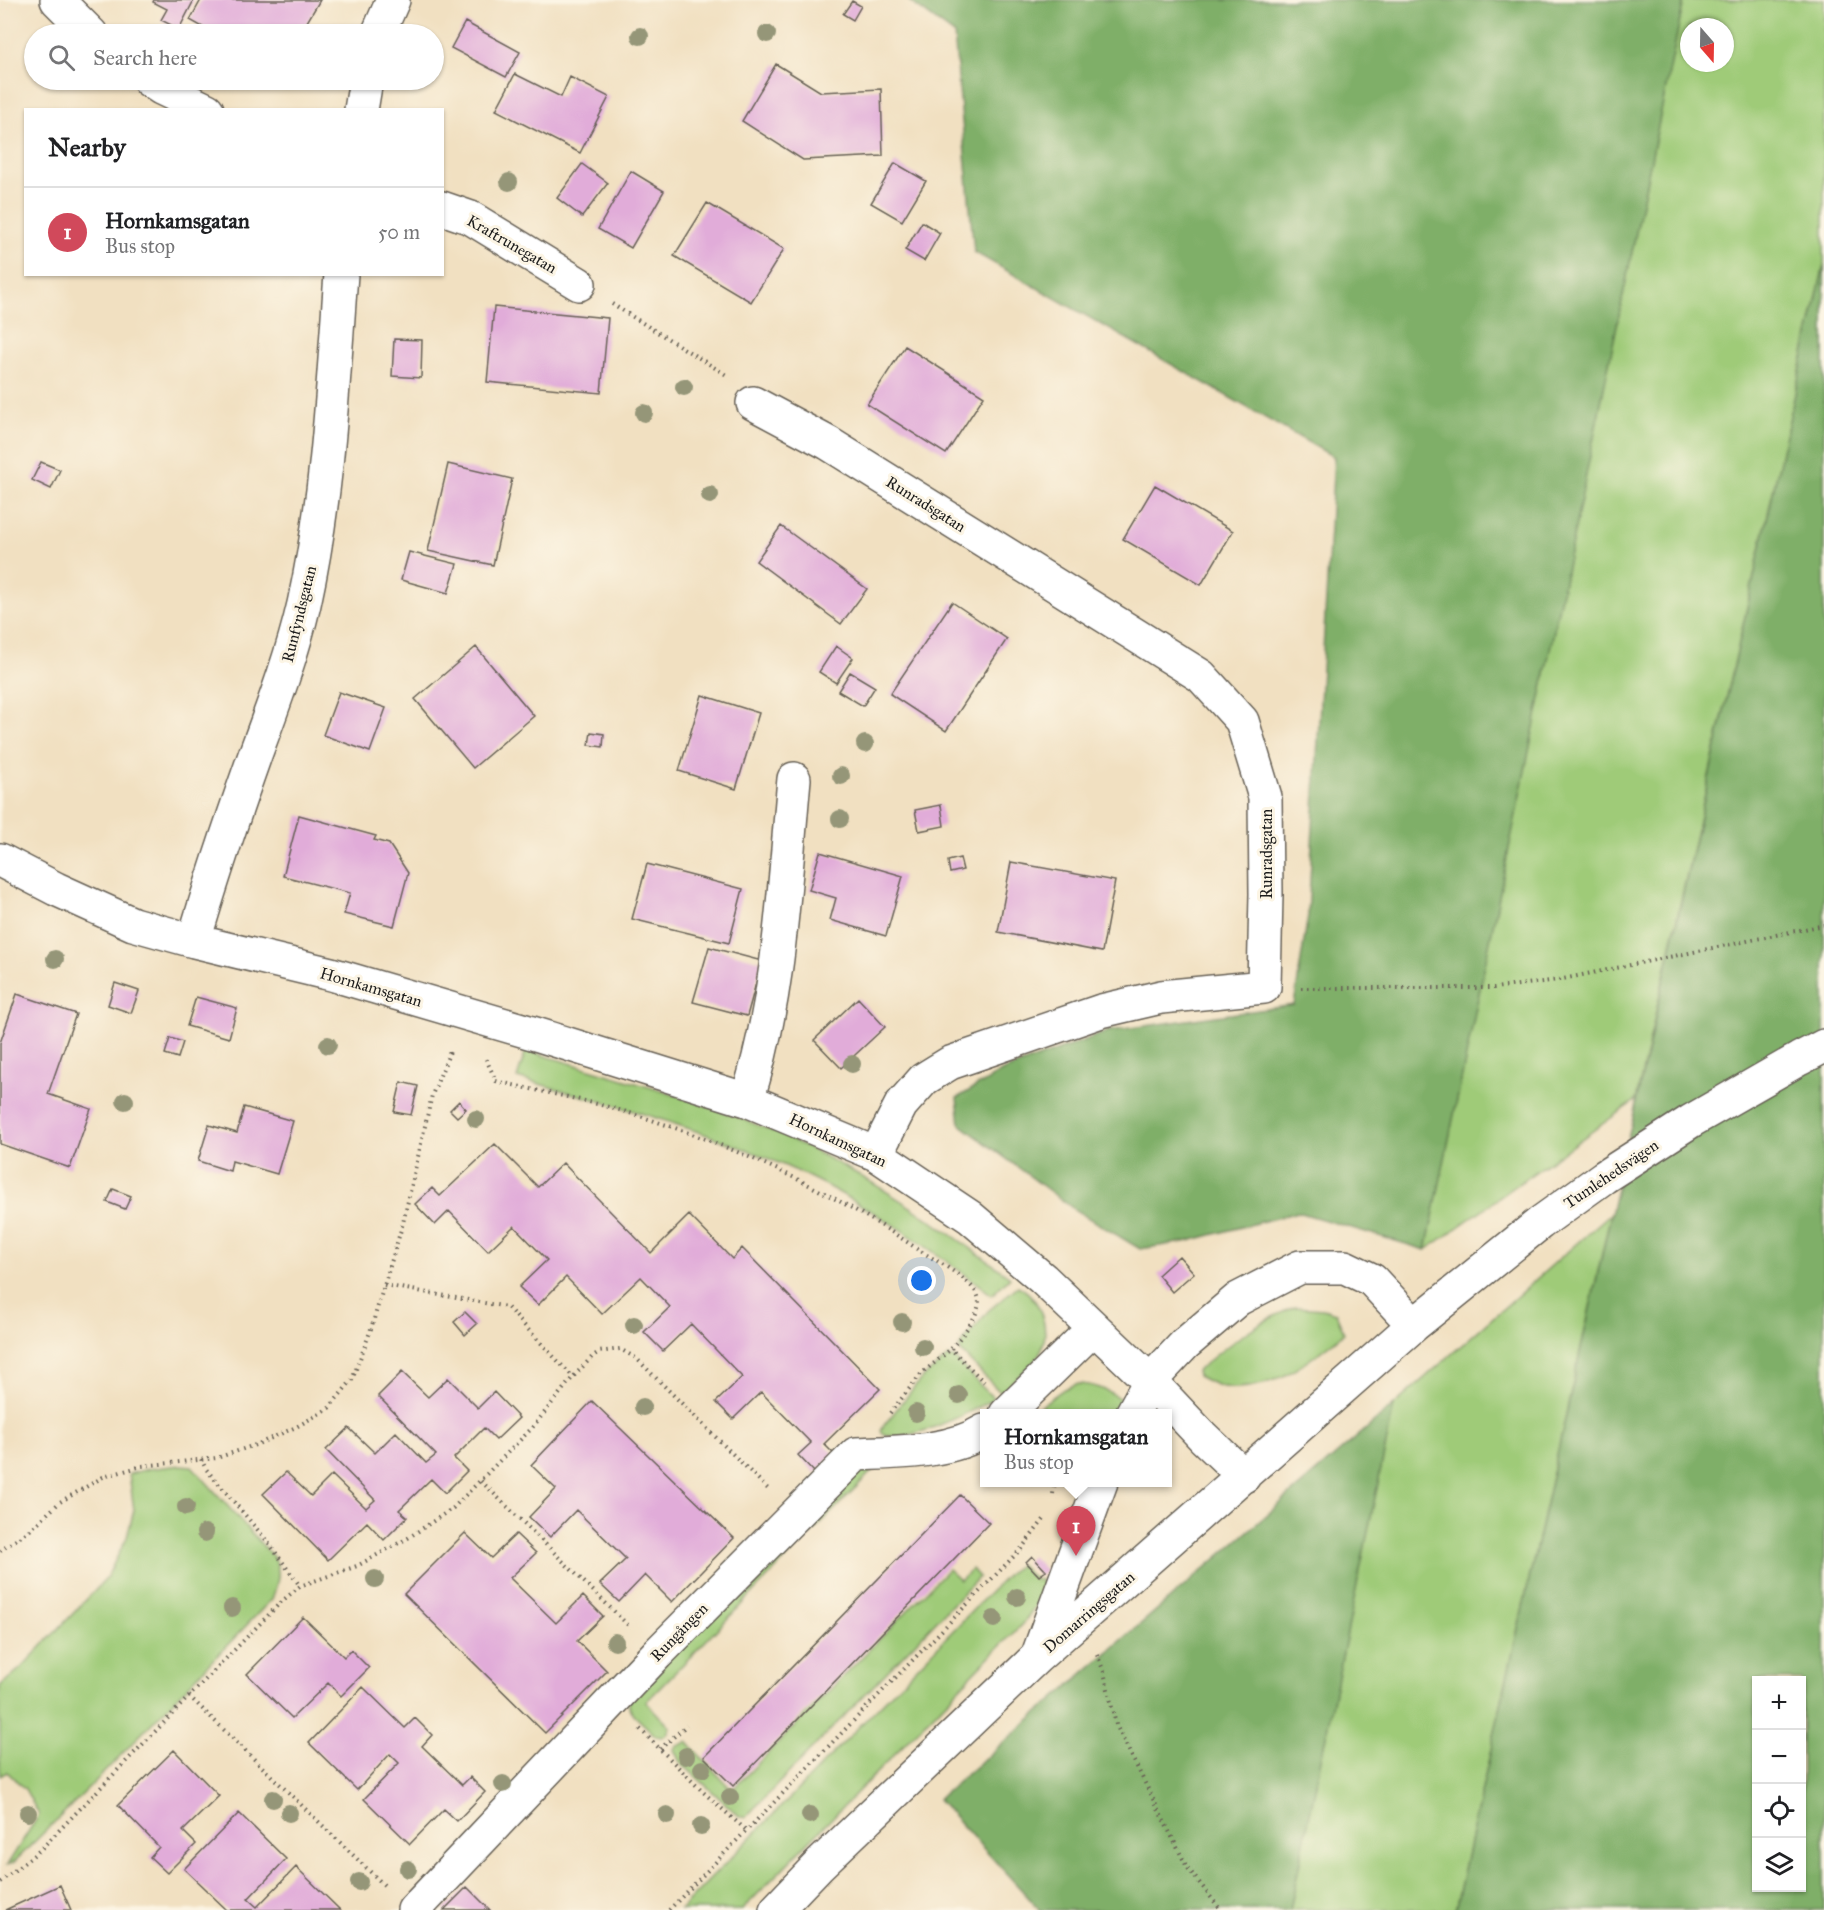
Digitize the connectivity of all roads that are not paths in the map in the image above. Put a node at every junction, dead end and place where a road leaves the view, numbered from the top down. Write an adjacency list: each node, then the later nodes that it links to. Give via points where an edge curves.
1 (57, 0): 3 (street)
2 (393, 0): 4 (street)
3 (81, 24)
4 (382, 24)
5 (165, 90): 7 (street)
6 (364, 90): 8 (street)
7 (203, 108)
8 (361, 108)
9 (444, 209): 11 (street, Kraftrunegatan, via 471,218)
10 (341, 276): 15 (street, Runfyndsgatan, via 330,435 318,533 303,606 282,681)
11 (579, 284)
12 (753, 403): 18 (street, Runradsgatan, via 828,443 1201,676 1242,721 1266,798 1264,987 1161,997 1101,1011 950,1063 924,1079 901,1105)
13 (794, 779): 17 (street, via 776,969 759,1062)
14 (3, 874): 15 (street, Hornkamsgatan, via 133,924)
15 (194, 941): 17 (street, Hornkamsgatan, via 331,974)
16 (1824, 1046): 19 (street, Tumlehedsvägen, via 1691,1121 1604,1177 1539,1223)
17 (747, 1100): 18 (street, Hornkamsgatan)
18 (876, 1154): 20 (street, Hornkamsgatan, via 970,1218)
19 (1413, 1325): 21 (street, via 1372,1280 1345,1267 1300,1267 1238,1299 1185,1344); 25 (street, Domarringsgatan)
20 (1094, 1328): 21 (street, Hornkamsgatan); 22 (street)
21 (1150, 1381): 23 (street); 25 (street, Hornkamsgatan)
22 (1011, 1409)
23 (1134, 1409)
24 (980, 1434): 28 (street, Rungången, via 920,1451 856,1454 612,1702)
25 (1244, 1476): 27 (street, Domarringsgatan)
26 (1099, 1487): 27 (street)
27 (1037, 1657): 29 (street, Domarringsgatan)
28 (404, 1902)
29 (776, 1910)

